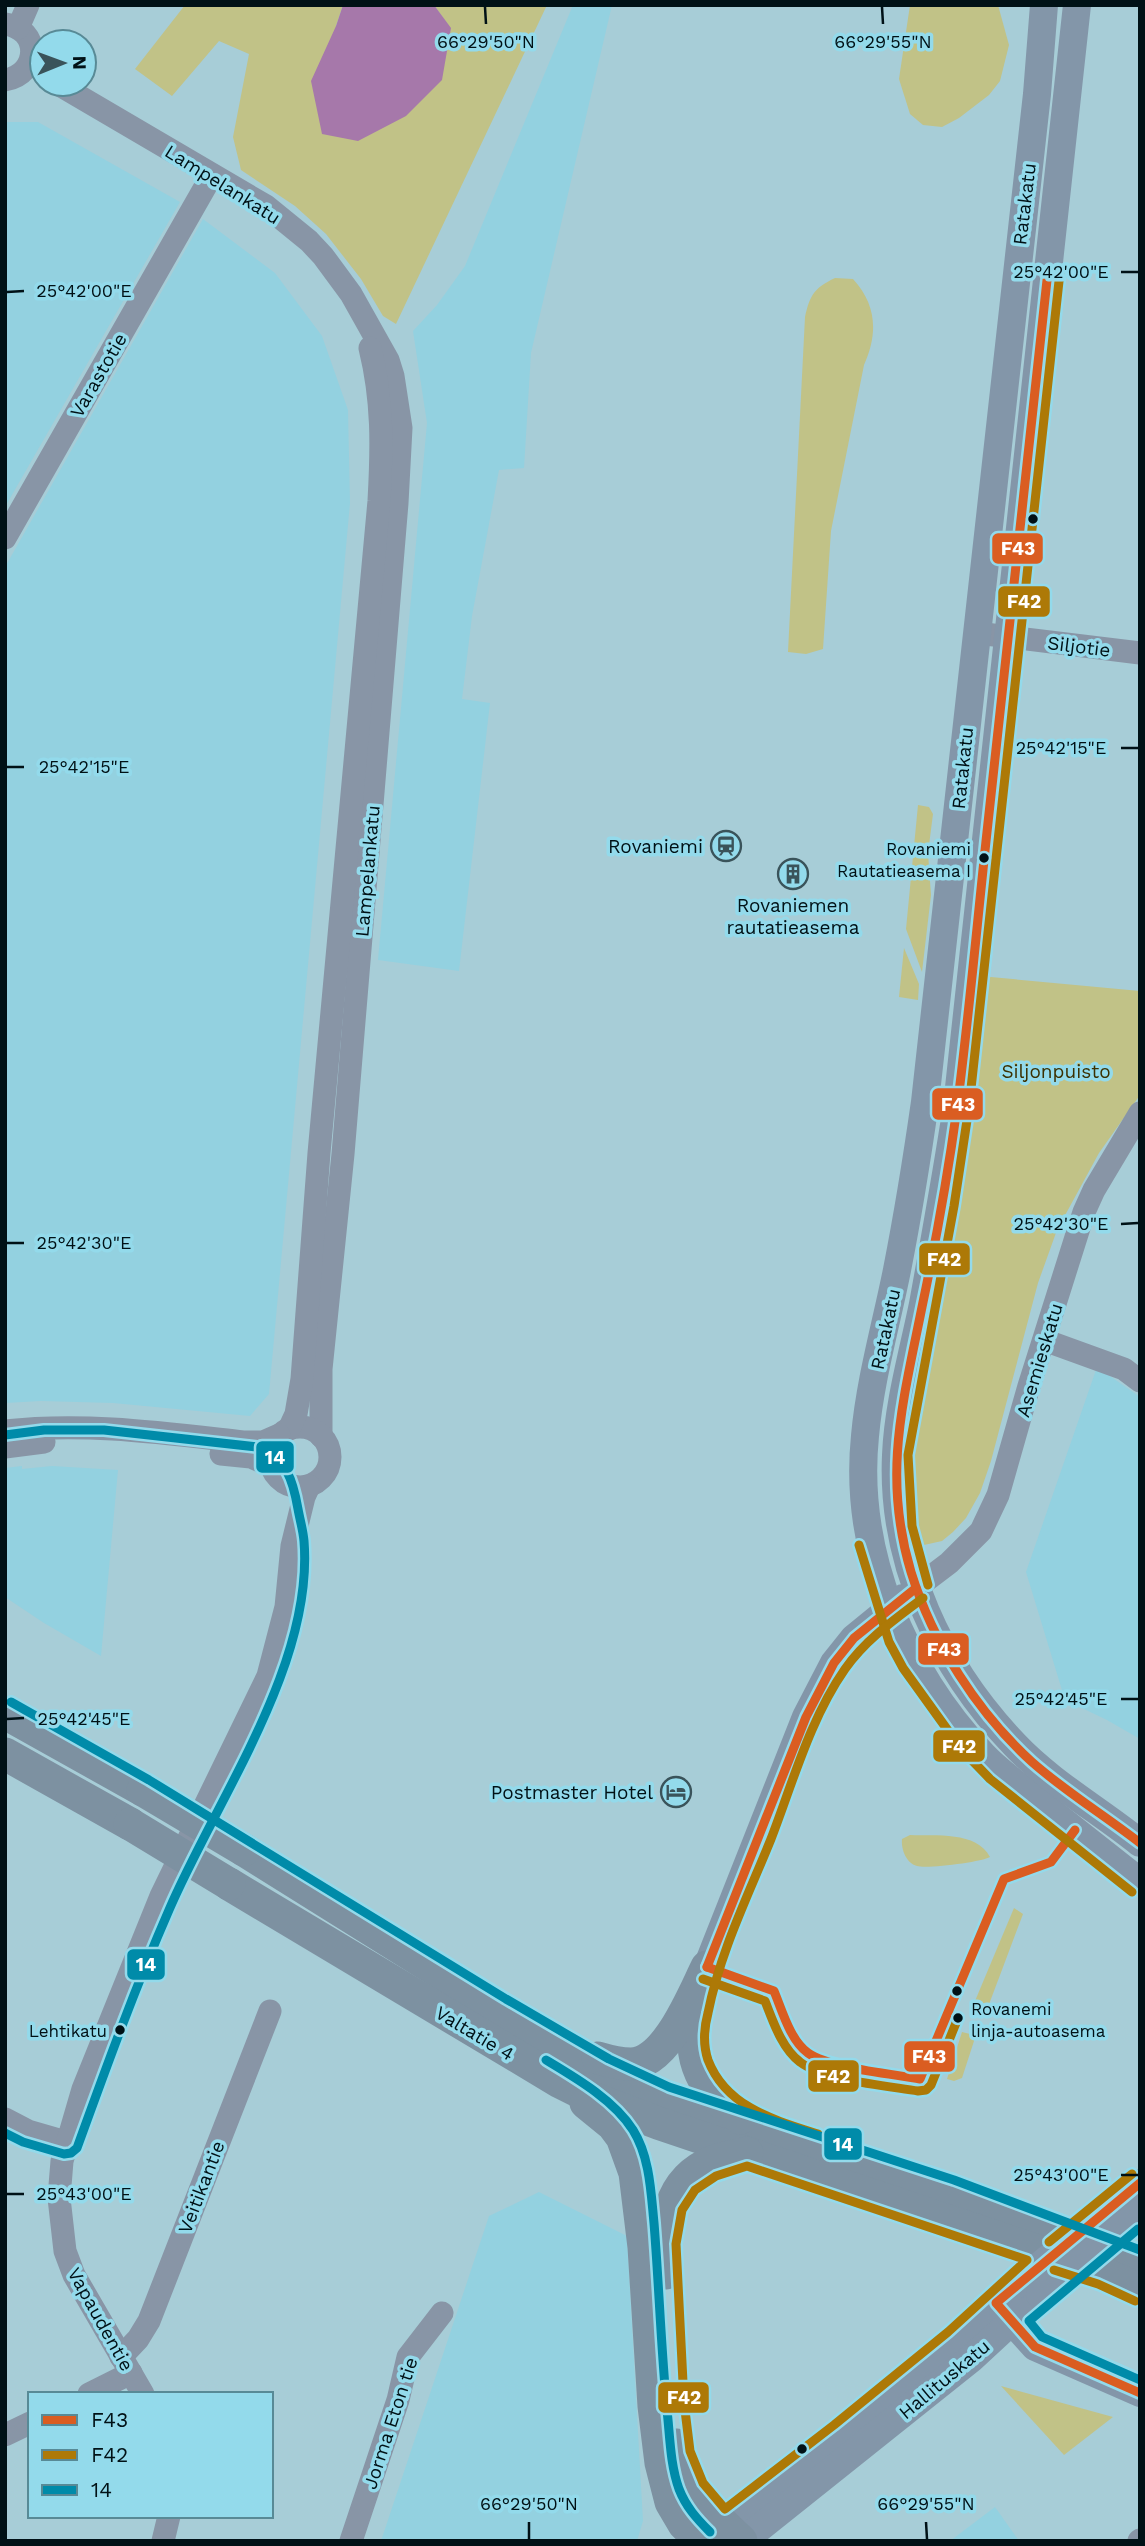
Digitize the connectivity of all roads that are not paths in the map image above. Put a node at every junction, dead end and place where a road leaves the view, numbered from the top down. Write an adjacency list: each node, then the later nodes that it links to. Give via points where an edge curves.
1 (28, 5): 4 (street)
2 (1044, 5): 12 (main road, Ratakatu)
3 (1077, 5): 13 (main road, Ratakatu)
4 (11, 26): 5 (street)
5 (28, 40)
6 (28, 73): 7 (street)
7 (5, 80)
8 (82, 98): 9 (street, Lampelankatu)
9 (212, 175): 10 (street, Lampelankatu, via 266,206 309,241 336,272); 11 (street, Varastotie)
10 (361, 314): 19 (street, Lampelankatu, via 380,395 379,501 302,1379 296,1414); 20 (street, Lampelankatu, via 393,376 401,458 321,1369)
11 (5, 538)
12 (977, 633): 13 (street, Siljotie); 26 (main road, Ratakatu, via 925,1102 911,1199 864,1437 871,1548)
13 (1008, 637): 14 (street, Siljotie); 25 (main road, Ratakatu, via 957,1106 896,1454 900,1528)
14 (1140, 653)
15 (1140, 1113): 16 (street, Asemieskatu, via 1084,1212)
16 (1044, 1340): 17 (street, via 1124,1369); 25 (street, Asemieskatu, via 998,1495 981,1531)
17 (1140, 1381)
18 (5, 1431): 19 (street, via 101,1427 243,1442 263,1442)
19 (284, 1432): 20 (street, via 306,1427); 22 (street, via 272,1446)
20 (321, 1436): 23 (street, via 330,1452 329,1465 323,1477)
21 (5, 1447): 22 (street, via 104,1442 241,1456 259,1460)
22 (274, 1472): 23 (street, via 289,1486); 24 (street)
23 (309, 1486): 24 (street)
24 (292, 1546): 37 (street, via 286,1607 268,1676 161,1896)
25 (916, 1588): 26 (main road); 29 (main road, Ratakatu, via 949,1658 992,1721 1030,1760)
26 (890, 1608): 30 (main road, Ratakatu, via 913,1661 985,1756); 31 (main road, via 854,1638 834,1663 806,1717)
27 (5, 1713): 33 (highway, Valtatie 4, bridge, via 244,1850)
28 (5, 1754): 34 (highway, Valtatie 4, bridge)
29 (1140, 1843)
30 (1140, 1882)
31 (707, 1967): 33 (highway, via 673,2034 646,2059 633,2064); 36 (highway, via 692,2035 697,2064 715,2098)
32 (270, 2011): 44 (street, Veitikantie, via 149,2321)
33 (572, 2051): 36 (highway, Valtatie 4)
34 (560, 2082): 36 (highway, Valtatie 4, via 625,2111); 51 (highway, via 612,2125 632,2161 644,2247 661,2463 671,2502 684,2524)
35 (5, 2119): 37 (street, via 27,2132)
36 (749, 2139): 40 (highway, Valtatie 4, via 950,2192); 41 (highway, Valtatie 4); 51 (highway, via 693,2174 677,2192 664,2244 678,2454 692,2489)
37 (66, 2142): 44 (street, Vapaudentie, via 59,2179 65,2251)
38 (1140, 2183): 42 (main road, Hallituskatu, bridge)
39 (1140, 2212): 42 (main road, Hallituskatu, bridge)
40 (1140, 2263)
41 (1140, 2290)
42 (1016, 2301): 47 (main road, via 1035,2347); 51 (main road, Hallituskatu, via 956,2341)
43 (442, 2313): 53 (street, Jorma Eton tie, via 408,2357)
44 (126, 2365): 45 (street, Veitikantie); 46 (street, Vapaudentie)
45 (92, 2392)
46 (142, 2392)
47 (1140, 2393)
48 (28, 2424): 49 (street)
49 (5, 2435)
50 (169, 2518): 52 (street)
51 (723, 2538)
52 (163, 2541)
53 (351, 2541)

